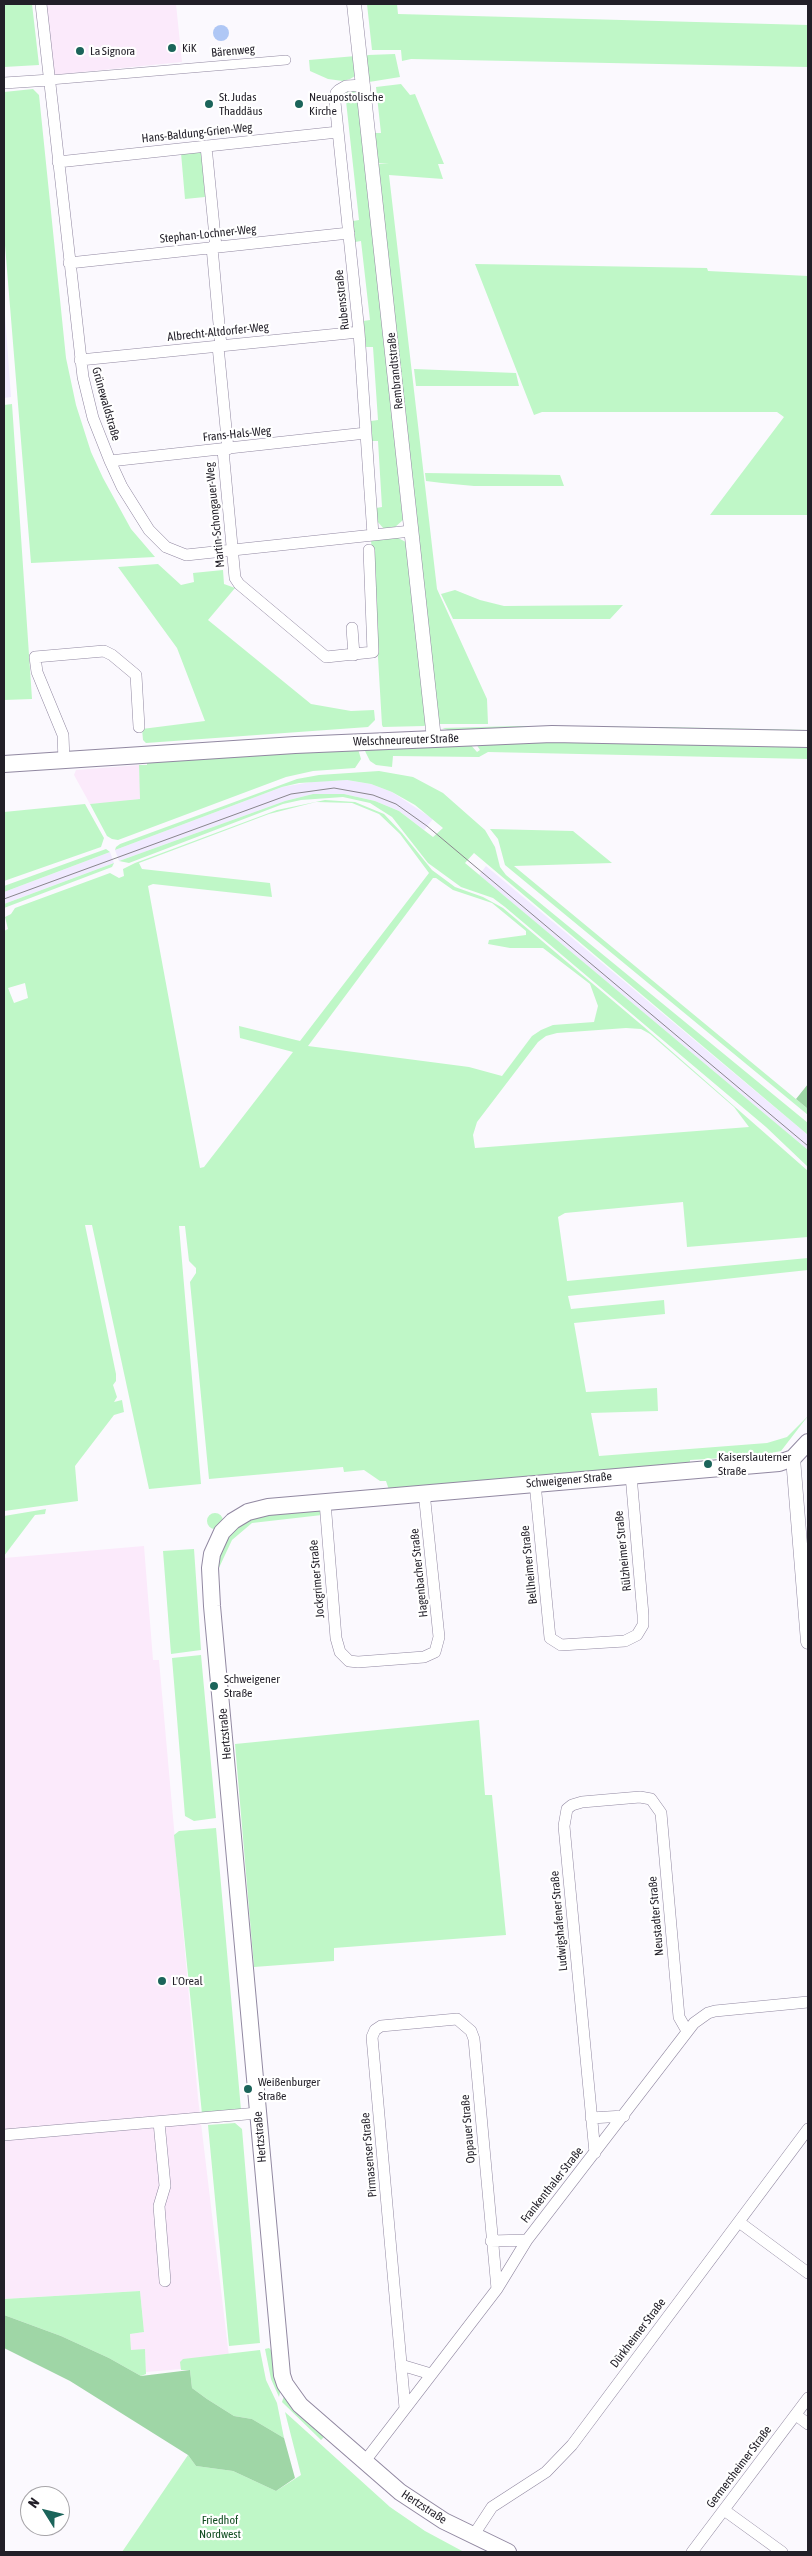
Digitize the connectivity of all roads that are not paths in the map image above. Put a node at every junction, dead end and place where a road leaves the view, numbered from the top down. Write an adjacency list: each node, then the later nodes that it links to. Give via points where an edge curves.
1 (41, 4): 4 (street, Grünewaldstraße)
2 (354, 4): 6 (street, Rembrandtstraße)
3 (286, 60): 4 (street, Bärenweg)
4 (50, 80): 5 (street, Bärenweg); 9 (street, Grünewaldstraße)
5 (4, 83)
6 (364, 85): 7 (street, Rubensstraße, via 346,86 336,93); 19 (street, Rembrandtstraße)
7 (338, 132): 8 (street, Hans-Baldung-Grien-Weg); 10 (street, Rubensstraße)
8 (206, 146): 9 (street, Hans-Baldung-Grien-Weg); 11 (street, Martin-Schongauer-Weg)
9 (58, 162): 12 (street, Grünewaldstraße)
10 (349, 233): 11 (street, Stephan-Lochner-Weg); 13 (street, Rubensstraße)
11 (214, 247): 12 (street, Stephan-Lochner-Weg); 14 (street, Martin-Schongauer-Weg)
12 (69, 263): 15 (street, Grünewaldstraße)
13 (359, 332): 14 (street, Albrecht-Altdorfer-Weg); 16 (street, Rubensstraße)
14 (220, 346): 15 (street, Albrecht-Altdorfer-Weg); 17 (street, Martin-Schongauer-Weg)
15 (80, 360): 18 (street, Grünewaldstraße, via 93,418)
16 (366, 433): 17 (street, Frans-Hals-Weg); 20 (street, Rubensstraße)
17 (226, 449): 18 (street, Frans-Hals-Weg); 21 (street, Martin-Schongauer-Weg)
18 (110, 461): 21 (street, Grünewaldstraße, via 135,510 166,548 186,554)
19 (411, 531): 20 (street, Grünewaldstraße); 26 (street, Rembrandtstraße)
20 (372, 535): 21 (street, Grünewaldstraße)
21 (232, 550): 24 (street, Martin-Schongauer-Weg, via 235,578 239,584 326,658)
22 (370, 550): 24 (street, Martin-Schongauer-Weg, via 373,652)
23 (352, 628): 24 (street)
24 (354, 654)
25 (139, 727): 28 (street, via 136,675 112,655 104,651 35,657 37,672 64,735)
26 (434, 739): 27 (main road, Welschneureuter Straße, via 552,734); 28 (main road, Welschneureuter Straße)
27 (808, 739)
28 (64, 761): 29 (main road, Welschneureuter Straße)
29 (4, 764)
30 (808, 1442): 31 (main road)
31 (793, 1458): 32 (main road, Schweigener Straße); 37 (street)
32 (631, 1475): 33 (main road, Schweigener Straße); 38 (street, Rülzheimer Straße, via 643,1625 637,1635 624,1641 561,1646)
33 (535, 1483): 34 (main road, Schweigener Straße); 38 (street, Bellheimer Straße, via 550,1638)
34 (424, 1492): 35 (main road, Schweigener Straße); 40 (street, Hagenbacher Straße, via 439,1637 435,1652 424,1656 358,1662)
35 (325, 1502): 36 (main road, Schweigener Straße, via 268,1506 248,1512 228,1526); 40 (street, Jockgrimer Straße, via 336,1638)
36 (214, 1549): 45 (main road, Hertzstraße, via 210,1568 212,1606)
37 (805, 1571): 39 (street)
38 (555, 1642)
39 (808, 1642)
40 (340, 1652)
41 (652, 1799): 44 (street, Neustadter Straße, via 661,1813 679,2017); 47 (street, Ludwigshafener Straße, via 640,1797 582,1802 572,1805 566,1812 564,1826)
42 (808, 2002): 44 (street, Frankenthaler Straße, via 715,2012 701,2017)
43 (460, 2020): 54 (street, Oppauer Straße, via 474,2039); 58 (street, Pirmasenser Straße, via 381,2026 372,2037)
44 (687, 2031): 46 (street, Frankenthaler Straße)
45 (258, 2113): 48 (street); 64 (main road, Hertzstraße, via 282,2375 300,2405)
46 (624, 2116): 47 (street); 51 (street, Frankenthaler Straße)
47 (591, 2118): 51 (street, Ludwigshafener Straße)
48 (159, 2122): 50 (street); 56 (street, via 164,2186 159,2206)
49 (808, 2129): 52 (street, Dürkheimer Straße)
50 (4, 2135)
51 (595, 2153): 53 (street, Frankenthaler Straße)
52 (739, 2222): 55 (street); 66 (street, Dürkheimer Straße, via 572,2445 546,2472 492,2507)
53 (526, 2240): 54 (street); 57 (street, Frankenthaler Straße)
54 (491, 2241): 57 (street, Oppauer Straße)
55 (808, 2273)
56 (165, 2281)
57 (497, 2289): 59 (street, Frankenthaler Straße)
58 (401, 2365): 59 (street); 61 (street, Pirmasenser Straße)
59 (431, 2374): 61 (street, Frankenthaler Straße)
60 (808, 2398): 62 (street, Germersheimer Straße)
61 (405, 2408): 64 (street, Frankenthaler Straße)
62 (796, 2415): 63 (street); 65 (street, Germersheimer Straße)
63 (808, 2424)
64 (365, 2462): 66 (main road, Hertzstraße, via 421,2507)
65 (724, 2510): 68 (street, Germersheimer Straße); 69 (street)
66 (473, 2536): 67 (main road, Hertzstraße)
67 (508, 2552)
68 (692, 2552)
69 (782, 2552)

